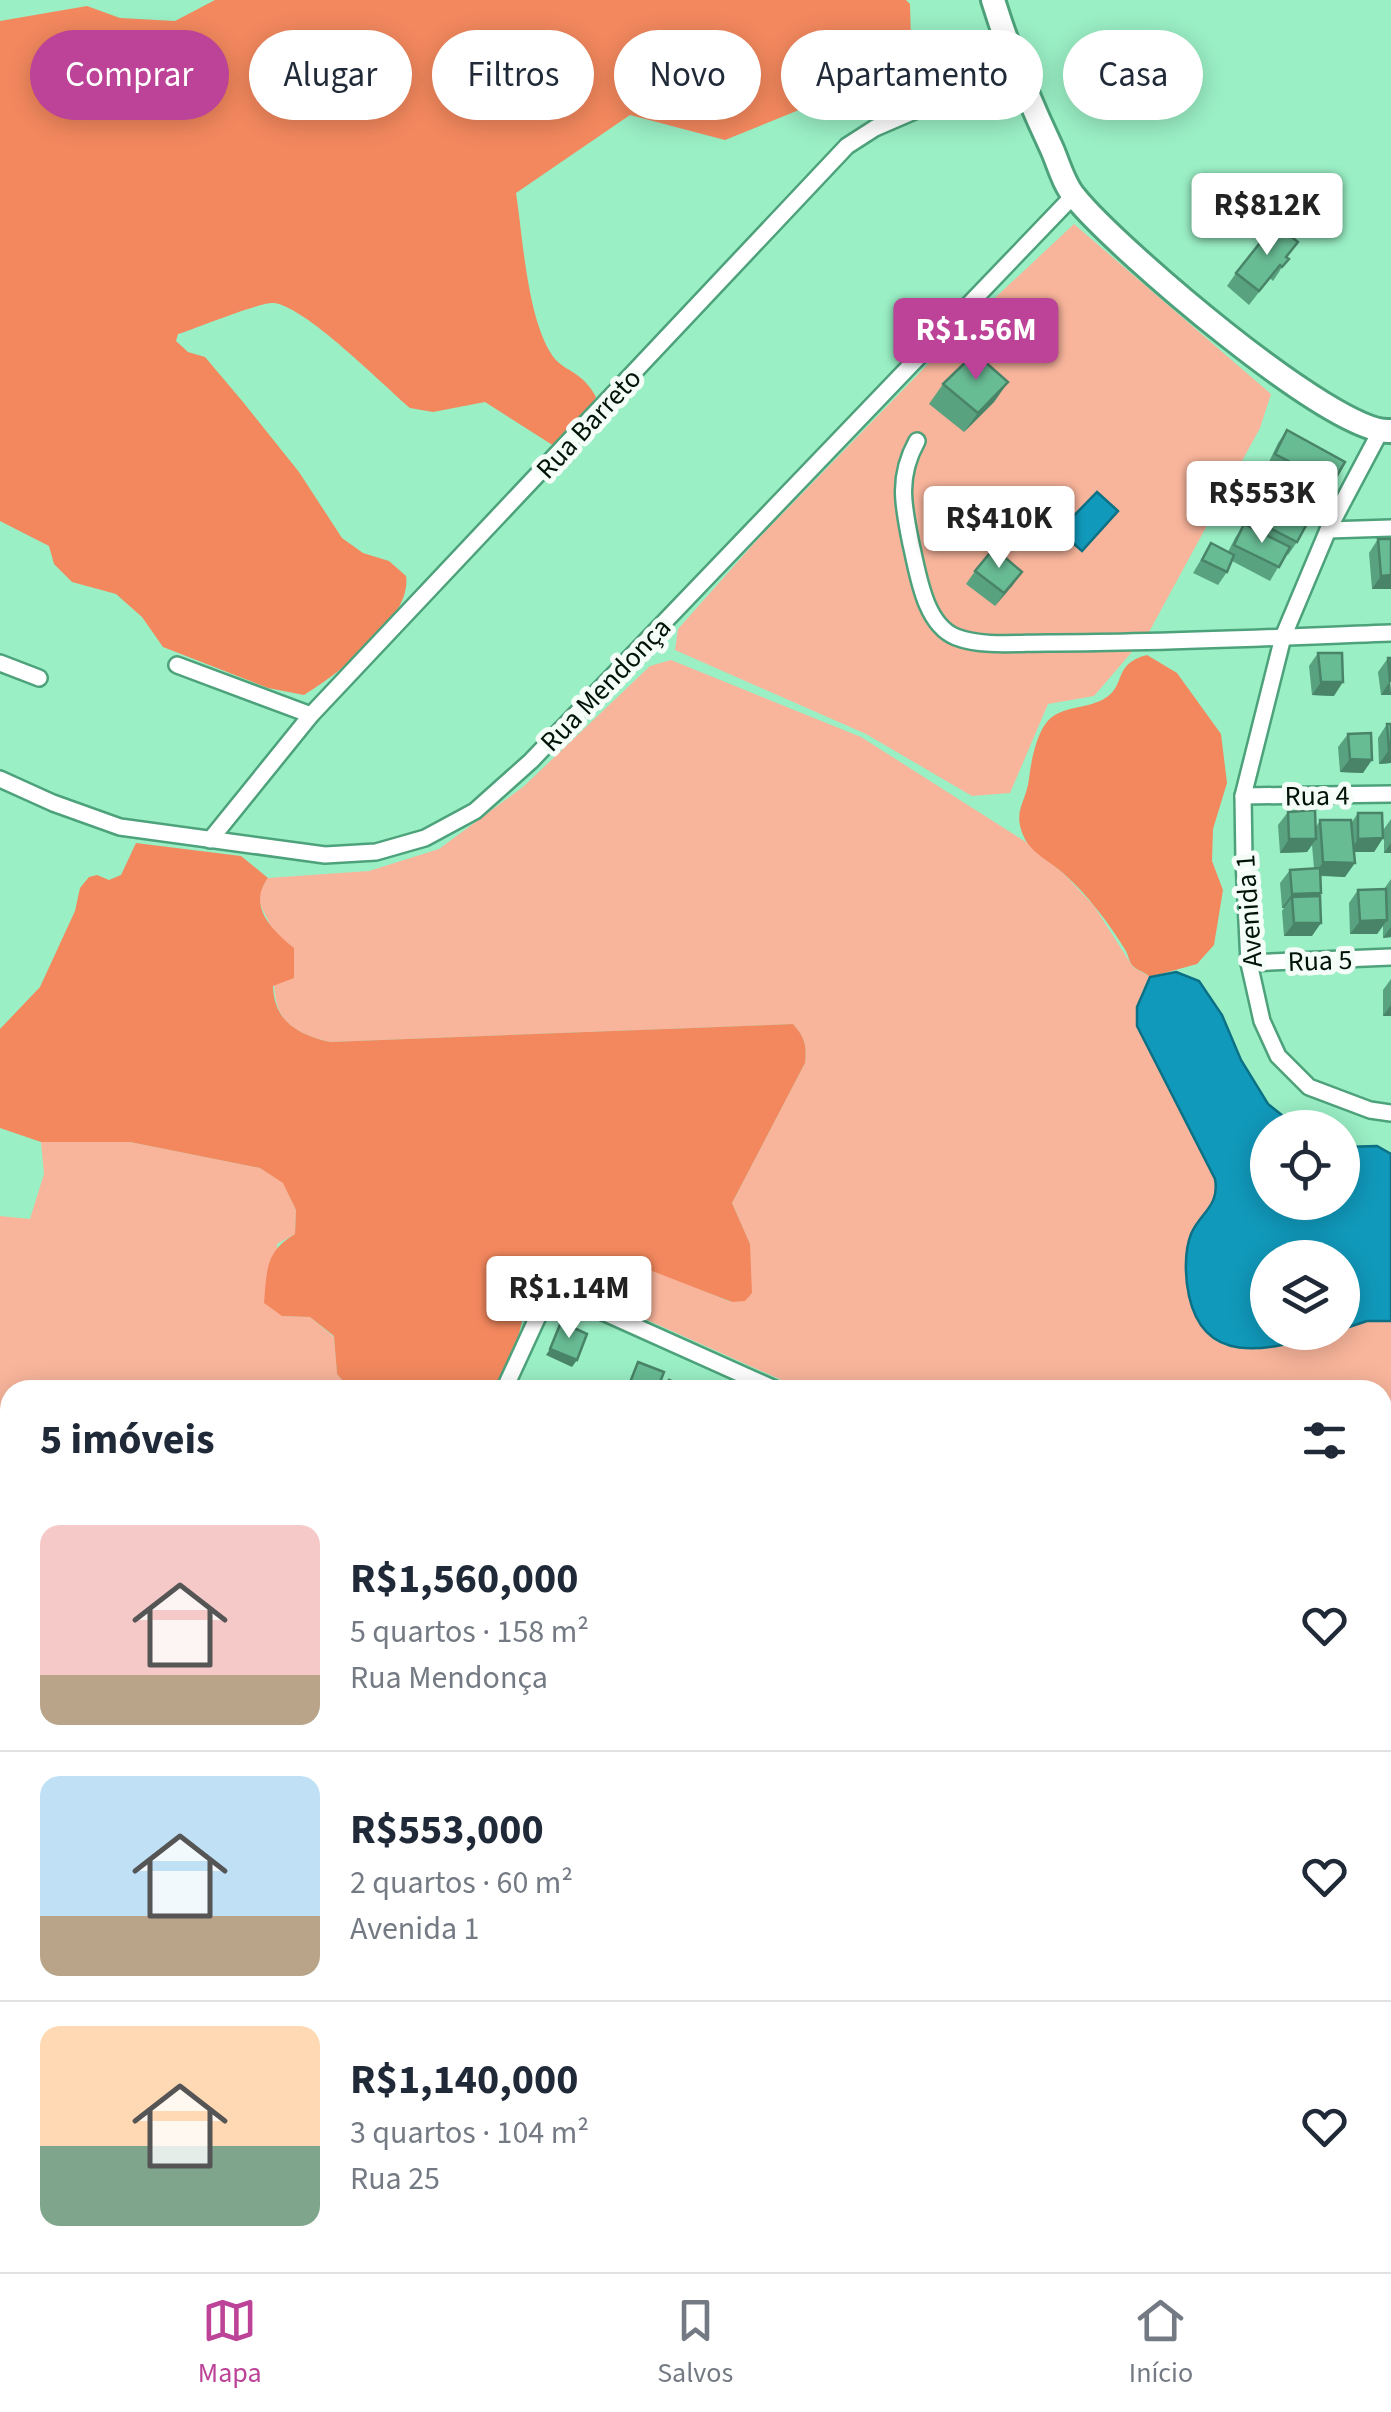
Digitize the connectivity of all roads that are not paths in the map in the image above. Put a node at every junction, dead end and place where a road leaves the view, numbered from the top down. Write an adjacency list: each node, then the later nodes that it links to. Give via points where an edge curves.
1 (993, 0): 2 (street)
2 (1002, 30)
3 (894, 120): 15 (street, Rua Barreto, via 847,146)
4 (1038, 120): 5 (street)
5 (1073, 196): 6 (street, via 1176,294 1257,357 1327,408); 19 (street, Rua Mendonça, via 475,811 425,838 376,852 325,855)
6 (1386, 431): 9 (street, Avenida 1)
7 (916, 441): 11 (street, via 902,482 911,542 936,621 955,637 1087,643)
8 (1391, 528): 9 (street)
9 (1328, 530): 11 (street, Avenida 1)
10 (1391, 633): 11 (street)
11 (1282, 637): 18 (street, Avenida 1)
12 (0, 663): 14 (street)
13 (177, 665): 15 (street)
14 (39, 678)
15 (311, 715): 19 (street, Rua Barreto)
16 (0, 779): 19 (street, Rua Mendonça, via 120,827)
17 (1391, 794): 18 (street, Rua 4)
18 (1243, 796): 21 (street, Avenida 1)
19 (210, 840)
20 (1391, 957): 21 (street, Rua 5)
21 (1248, 963): 22 (street, Avenida 1, via 1278,1056 1309,1087)
22 (1391, 1113)
23 (509, 1380): 24 (street, via 539,1314 560,1298)
24 (754, 1380)

